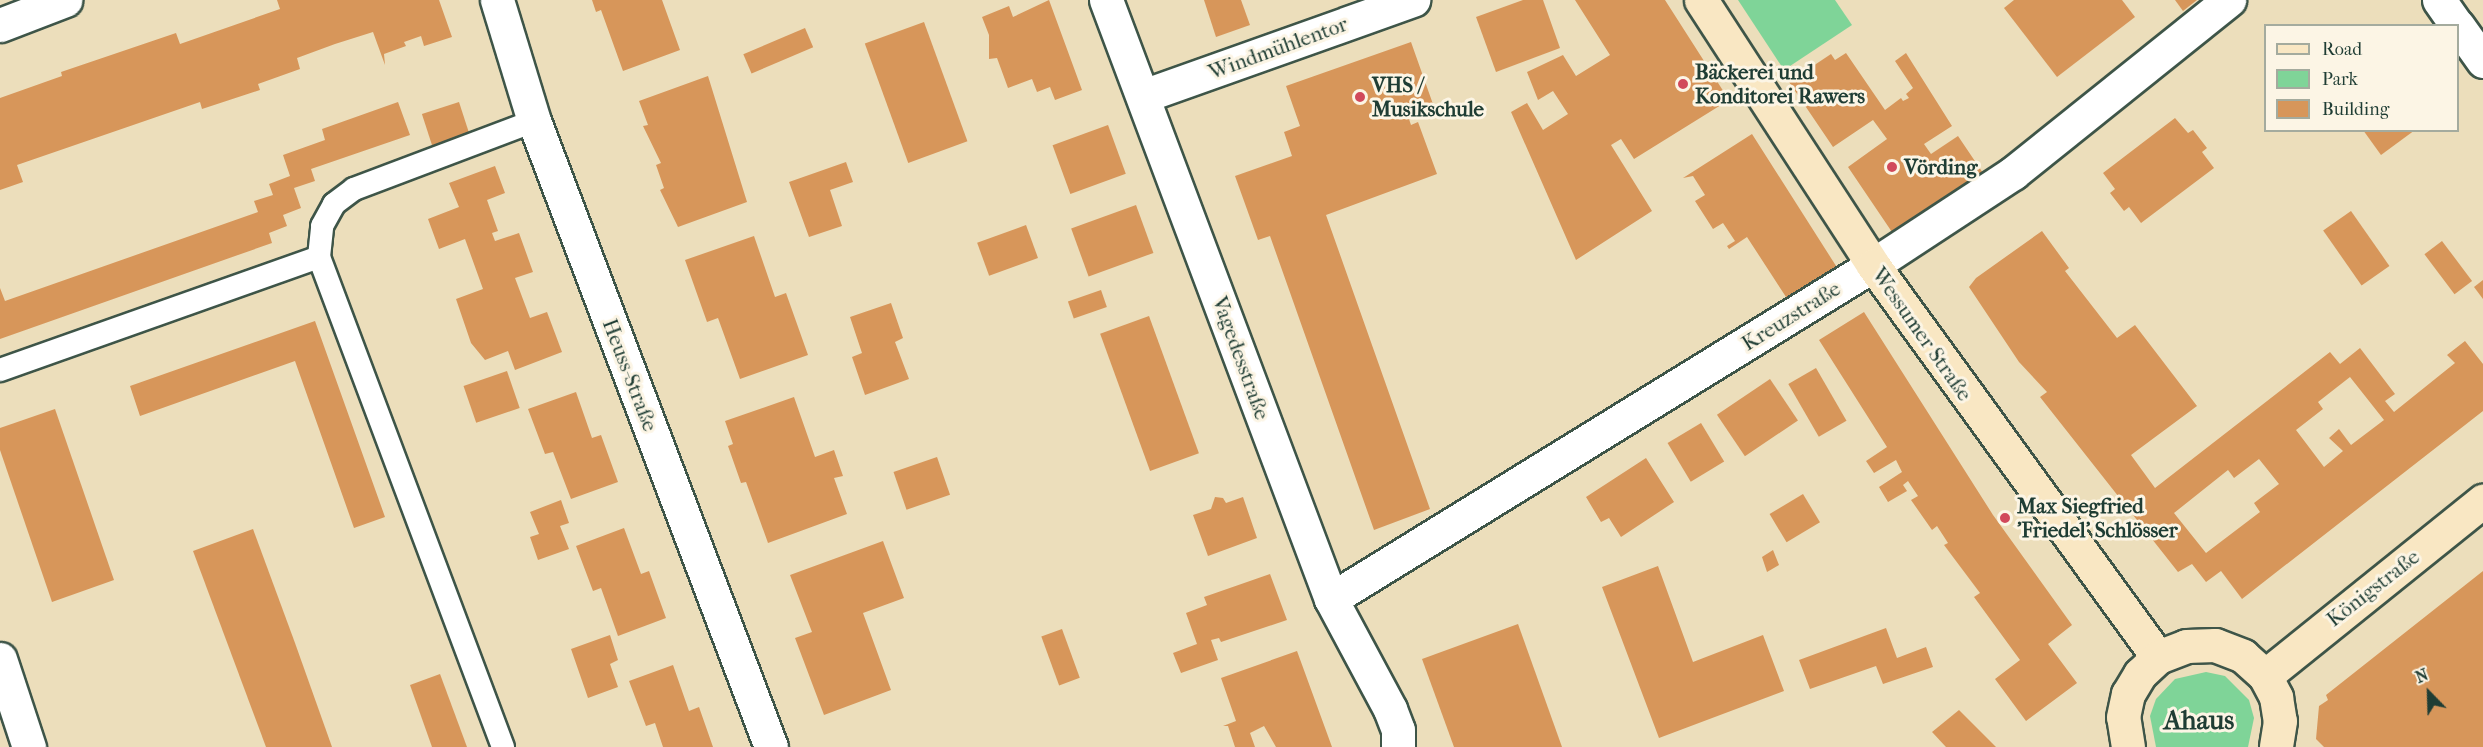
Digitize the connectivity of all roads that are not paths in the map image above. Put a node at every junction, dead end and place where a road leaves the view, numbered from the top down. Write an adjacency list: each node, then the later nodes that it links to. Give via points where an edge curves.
1 (65, 0): 9 (street)
2 (497, 0): 13 (street, Heuss-Straße)
3 (1106, 0): 12 (street, Vagedesstraße)
4 (1413, 0): 12 (street, Windmühlentor)
5 (1701, 0): 15 (street, Wessumer Straße)
6 (2229, 0): 15 (street, Kreuzstraße, via 2013,173)
7 (2439, 0): 8 (street)
8 (2456, 24)
9 (0, 25)
10 (2459, 29): 11 (street)
11 (2483, 61)
12 (1143, 96): 18 (street, Vagedesstraße)
13 (534, 121): 14 (lane, via 354,189 334,204 322,226); 24 (street, Heuss-Straße)
14 (319, 257): 16 (lane); 23 (lane)
15 (1873, 266): 18 (street, Kreuzstraße); 19 (street, Wessumer Straße)
16 (0, 370)
17 (2483, 501): 21 (street, Königstraße)
18 (1330, 599): 25 (street, Vagedesstraße, via 1390,709 1398,730)
19 (2158, 657): 21 (street, via 2186,646 2216,645 2243,656); 26 (street, via 2140,674 2128,694 2123,717)
20 (0, 659): 22 (street)
21 (2265, 676): 27 (street, via 2276,697 2280,721)
22 (29, 747)
23 (503, 747)
24 (771, 747)
25 (1398, 747)
26 (2128, 747)
27 (2276, 747)

